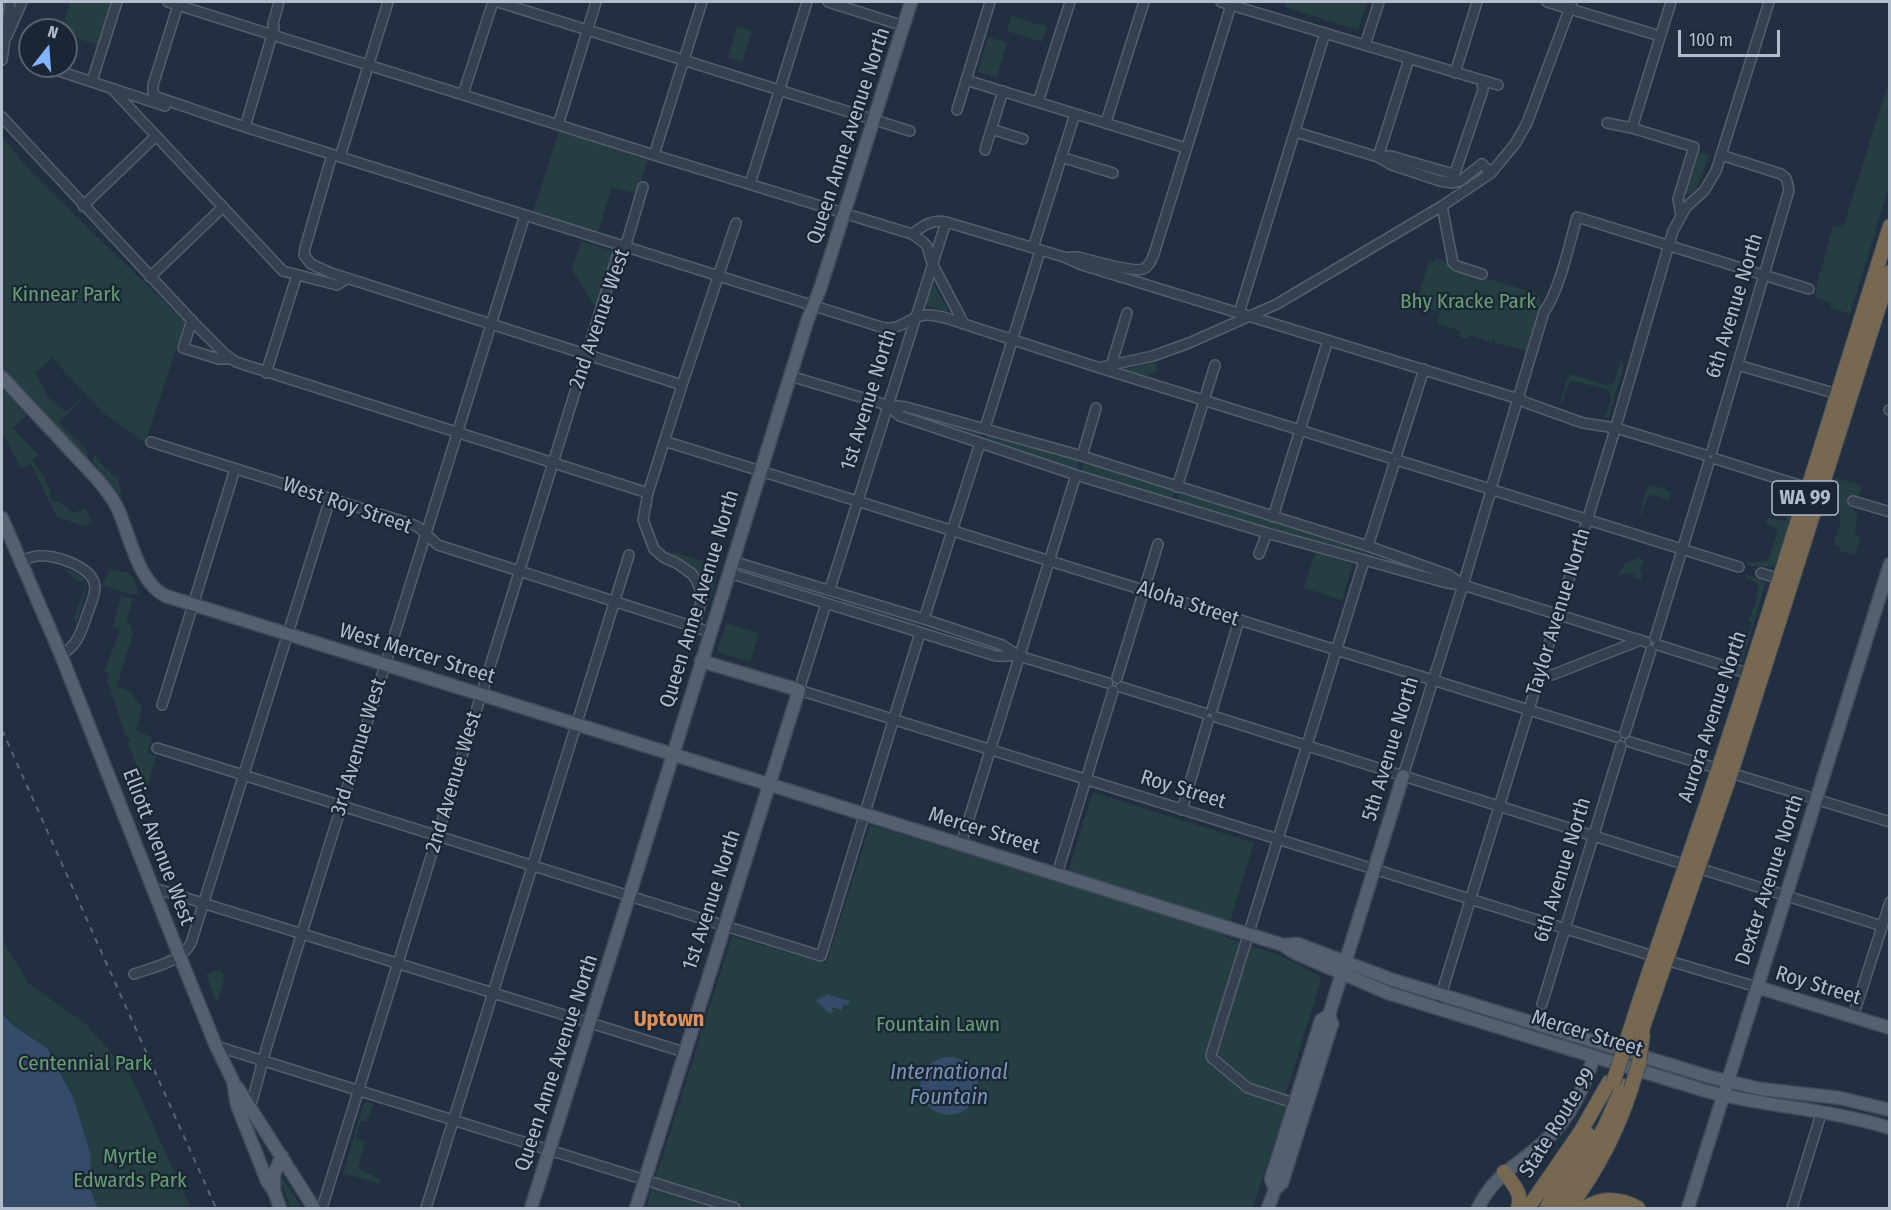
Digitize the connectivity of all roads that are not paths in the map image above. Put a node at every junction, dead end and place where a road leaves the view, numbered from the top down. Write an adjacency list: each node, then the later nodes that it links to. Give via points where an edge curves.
1 (10, 2): 31 (street)
2 (22, 2): 31 (street)
3 (117, 2): 40 (street)
4 (168, 2): 23 (street)
5 (281, 2): 28 (street)
6 (388, 2): 36 (street)
7 (493, 2): 46 (street)
8 (498, 2): 27 (street)
9 (596, 2): 27 (street)
10 (702, 2): 33 (street)
11 (807, 2): 44 (street)
12 (828, 2): 26 (street)
13 (911, 2): 26 (main road, Queen Anne Avenue North)
14 (990, 2): 39 (street)
15 (1070, 2): 47 (street)
16 (1144, 2): 52 (street)
17 (1221, 2): 24 (street)
18 (1379, 2): 32 (street)
19 (1477, 2): 37 (street)
20 (1547, 2): 25 (street)
21 (1671, 2): 30 (street)
22 (1769, 2): 65 (street, Taylor Avenue North)
23 (179, 3): 28 (street); 55 (street, via 153,93)
24 (1231, 4): 29 (street); 62 (street)
25 (1571, 5): 30 (street); 70 (street, via 1527,123)
26 (904, 26): 51 (main road, Queen Anne Avenue North)
27 (588, 29): 33 (street); 54 (street)
28 (273, 31): 36 (street); 55 (street)
29 (1325, 33): 32 (street); 59 (street)
30 (1660, 36): 56 (street)
31 (4, 44): 35 (street)
32 (1365, 45): 34 (street)
33 (684, 59): 44 (street); 64 (street)
34 (1409, 59): 37 (street); 68 (street)
35 (2, 60)
36 (368, 65): 46 (street); 66 (street)
37 (1455, 73): 41 (street)
38 (78, 77): 40 (street)
39 (966, 80): 45 (street); 48 (street)
40 (92, 81): 43 (street)
41 (1482, 81): 42 (street); 68 (street, via 1483,90 1453,174 1391,156)
42 (1498, 85)
43 (112, 89): 55 (street, via 234,127); 60 (street)
44 (780, 90): 51 (street); 71 (street)
45 (1003, 91): 47 (street); 57 (street)
46 (463, 94): 54 (street)
47 (1038, 102): 49 (street)
48 (957, 110)
49 (1075, 114): 52 (street); 67 (street)
50 (2, 117): 73 (street)
51 (874, 119): 58 (street); 76 (main road, Queen Anne Avenue North)
52 (1106, 122): 62 (street)
53 (1607, 123): 56 (street)
54 (558, 125): 64 (street)
55 (245, 127): 66 (street)
56 (1632, 128): 78 (street, Taylor Avenue North, via 1694,147 1678,199)
57 (991, 129): 61 (street); 63 (street)
58 (910, 131)
59 (1296, 132): 68 (street); 98 (street)
60 (156, 136): 73 (street); 75 (street)
61 (1023, 139)
62 (1186, 148): 86 (street, via 1149,265 1141,270 1130,269)
63 (985, 150)
64 (654, 155): 71 (street)
65 (1721, 155): 78 (street, Taylor Avenue North, via 1711,181); 92 (street, 6th Avenue North, via 1786,178 1788,194)
66 (336, 156): 77 (street); 94 (street, via 304,255 311,264)
67 (1061, 157): 69 (street); 85 (street)
68 (1378, 158): 70 (street, via 1440,182 1460,181 1482,164)
69 (1113, 173)
70 (1491, 173): 74 (street)
71 (750, 184): 76 (street)
72 (644, 187): 83 (street, 2nd Avenue West)
73 (83, 206): 93 (street)
74 (1442, 206): 89 (street, via 1453,263); 99 (street)
75 (223, 207): 90 (street, via 283,271); 93 (street)
76 (844, 213): 82 (street); 96 (main road, Queen Anne Avenue North)
77 (525, 215): 83 (street); 102 (street, 3rd Avenue West)
78 (1681, 216): 84 (street, Taylor Avenue North)
79 (946, 222): 82 (street, via 927,222); 85 (street); 87 (street, 1st Avenue North)
80 (736, 223): 91 (street)
81 (1890, 226): 117 (highway, Aurora Avenue North / WA 99)
82 (912, 234): 87 (street, via 927,246)
83 (624, 245): 91 (street); 106 (street, 2nd Avenue West)
84 (1668, 246): 92 (street); 119 (street, 5th Avenue North, via 1577,217); 123 (street, Taylor Avenue North)
85 (1037, 249): 86 (street); 104 (street)
86 (1064, 257): 98 (street)
87 (932, 263): 100 (street, 1st Avenue North); 103 (street)
88 (1890, 272): 199 (highway, Aurora Avenue North / WA 99)
89 (1482, 274)
90 (297, 275): 94 (street, via 337,285); 113 (street)
91 (719, 275): 96 (street); 116 (street)
92 (1765, 276): 95 (street); 109 (street, 6th Avenue North)
93 (150, 277): 101 (street)
94 (348, 278): 102 (street)
95 (1809, 289)
96 (814, 305): 100 (street, via 890,329); 114 (main road, Queen Anne Avenue North)
97 (1127, 313): 110 (street)
98 (1239, 313): 99 (street)
99 (1250, 317): 105 (street); 110 (street, via 1190,343)
100 (915, 318): 103 (street, via 933,315); 120 (street, 1st Avenue North)
101 (192, 320): 107 (street); 107 (street, via 183,348)
102 (492, 324): 106 (street); 125 (street, 3rd Avenue West)
103 (964, 324): 104 (street)
104 (1013, 340): 111 (street); 122 (street)
105 (1328, 340): 112 (street); 124 (street)
106 (587, 354): 116 (street); 132 (street, 2nd Avenue West)
107 (230, 359): 113 (street)
108 (1215, 364): 118 (street)
109 (1738, 365): 117 (street); 130 (street, 6th Avenue North)
110 (1111, 366): 111 (street)
111 (1100, 368): 118 (street)
112 (1424, 369): 119 (street); 131 (street)
113 (266, 373): 125 (street)
114 (790, 376): 120 (street); 134 (main road, Queen Anne Avenue North)
115 (2, 377): 169 (main road, West Mercer Street, via 111,497 152,586 164,595)
116 (682, 385): 126 (street)
117 (1838, 394): 137 (highway, Aurora Avenue North / WA 99)
118 (1204, 399): 124 (street); 136 (street)
119 (1519, 399): 123 (street, via 1583,423); 138 (street, 5th Avenue North)
120 (887, 405): 122 (street); 128 (street, via 900,416); 141 (street, 1st Avenue North)
121 (1096, 408): 129 (street)
122 (985, 428): 129 (street)
123 (1616, 428): 130 (street); 146 (street, Taylor Avenue North)
124 (1300, 429): 131 (street); 144 (street)
125 (458, 433): 132 (street); 149 (street, 3rd Avenue West)
126 (664, 441): 134 (street, Aloha Street); 139 (street)
127 (151, 442): 133 (street, West Roy Street)
128 (980, 443): 135 (street); 147 (street)
129 (1082, 456): 136 (street)
130 (1710, 457): 137 (street); 152 (street, 6th Avenue North)
131 (1395, 459): 138 (street); 151 (street)
132 (554, 463): 139 (street); 161 (street, 2nd Avenue West)
133 (235, 468): 140 (street, West Roy Street); 169 (street)
134 (761, 470): 141 (street, Aloha Street); 159 (main road, Queen Anne Avenue North)
135 (1076, 475): 148 (street); 155 (street)
136 (1177, 487): 144 (street)
137 (1808, 488): 163 (highway, Aurora Avenue North / WA 99)
138 (1491, 489): 146 (street); 164 (street, 5th Avenue North)
139 (648, 493): 173 (street, via 643,520 654,549 692,574 700,589 701,603)
140 (330, 499): 149 (street, West Roy Street, via 411,524); 176 (street)
141 (858, 501): 147 (street, Aloha Street); 165 (street, 1st Avenue North)
142 (1853, 501): 143 (street)
143 (1890, 512)
144 (1273, 517): 151 (street)
145 (2, 518): 156 (main road, Elliott Avenue West)
146 (1588, 519): 152 (street); 170 (street, Taylor Avenue North)
147 (952, 530): 155 (street, Aloha Street); 171 (street)
148 (1267, 533): 153 (street); 157 (street)
149 (425, 534): 161 (street, West Roy Street, via 438,545); 182 (street, 3rd Avenue West)
150 (1158, 544): 166 (street)
151 (1368, 546): 164 (street, via 1449,576)
152 (1683, 549): 160 (street); 177 (street, 6th Avenue North)
153 (1259, 554)
154 (629, 555): 167 (street)
155 (1049, 560): 166 (street, Aloha Street); 180 (street)
156 (21, 561): 179 (main road, Elliott Avenue West); 179 (street, via 37,556 55,558 89,572 93,596 80,635)
157 (1364, 561): 164 (street); 178 (street)
158 (1890, 564): 204 (main road, Dexter Avenue North)
159 (731, 567): 165 (street); 168 (street); 174 (main road, Queen Anne Avenue North)
160 (1739, 567)
161 (520, 571): 167 (street, West Roy Street); 188 (street, 2nd Avenue West)
162 (1761, 573): 163 (street)
163 (1780, 579): 184 (highway, Aurora Avenue North / WA 99)
164 (1463, 585): 170 (street); 185 (street, 5th Avenue North)
165 (830, 589): 171 (street)
166 (1144, 590): 172 (street, Aloha Street); 186 (street)
167 (615, 602): 173 (street, West Roy Street); 193 (street)
168 (826, 603): 175 (street); 187 (street, 1st Avenue North)
169 (194, 605): 176 (main road, West Mercer Street); 189 (street)
170 (1558, 614): 177 (street); 183 (street, Taylor Avenue North)
171 (924, 619): 180 (street, via 1002,645)
172 (1239, 620): 178 (street, Aloha Street); 191 (street)
173 (694, 627): 174 (street, West Roy Street)
174 (710, 632): 181 (main road, Queen Anne Avenue North)
175 (920, 633): 180 (street, via 996,656); 192 (street)
176 (288, 634): 182 (main road, West Mercer Street); 200 (street)
177 (1650, 643): 183 (street, via 1552,675); 184 (street); 194 (street, 6th Avenue North)
178 (1336, 650): 185 (street, Aloha Street); 195 (street)
179 (61, 655): 218 (main road, Elliott Avenue West)
180 (1019, 656): 186 (street); 197 (street)
181 (701, 661): 187 (main road, Roy Street); 198 (main road, Queen Anne Avenue North)
182 (385, 664): 188 (main road, West Mercer Street); 205 (street, 3rd Avenue West)
183 (1541, 672): 190 (street, Taylor Avenue North)
184 (1750, 674): 199 (highway, Aurora Avenue North / WA 99)
185 (1433, 680): 190 (street, Aloha Street); 201 (street, 5th Avenue North)
186 (1115, 685): 191 (street); 202 (street)
187 (799, 690): 192 (street, Roy Street); 203 (main road, 1st Avenue North)
188 (481, 694): 193 (main road, West Mercer Street); 210 (street, 2nd Avenue West)
189 (162, 705)
190 (1529, 710): 194 (street, Aloha Street); 206 (street, Taylor Avenue North)
191 (1210, 715): 195 (street); 207 (street)
192 (893, 720): 197 (street, Roy Street); 208 (street)
193 (578, 724): 198 (main road, West Mercer Street); 214 (street)
194 (1623, 739): 199 (street, Aloha Street); 211 (street, 6th Avenue North)
195 (1306, 746): 201 (street); 212 (street)
196 (157, 748): 200 (street)
197 (990, 750): 202 (street, Roy Street); 213 (street)
198 (673, 754): 203 (main road, Mercer Street); 220 (main road, Queen Anne Avenue North)
199 (1725, 771): 204 (street, Aloha Street); 215 (highway, Aurora Avenue North / WA 99)
200 (244, 776): 205 (street); 223 (street)
201 (1403, 776): 206 (street); 216 (main road, 5th Avenue North)
202 (1085, 780): 207 (street, Roy Street); 217 (street)
203 (770, 784): 208 (main road, Mercer Street); 224 (main road, 1st Avenue North)
204 (1816, 799): 209 (street, Aloha Street); 219 (main road, Dexter Avenue North)
205 (341, 806): 210 (street); 227 (street, 3rd Avenue West)
206 (1499, 806): 211 (street); 221 (street, Taylor Avenue North)
207 (1182, 810): 212 (street, Roy Street)
208 (864, 815): 213 (main road, Mercer Street); 224 (street, via 820,956)
209 (1890, 822)
210 (436, 836): 214 (street); 231 (street, 2nd Avenue West)
211 (1593, 836): 215 (street); 226 (street, 6th Avenue North)
212 (1277, 840): 216 (street, Roy Street); 228 (street)
213 (961, 844): 217 (main road, Mercer Street)
214 (533, 867): 220 (street); 235 (street)
215 (1692, 867): 219 (street); 230 (highway, Aurora Avenue North / WA 99)
216 (1374, 870): 221 (street, Roy Street); 232 (main road, 5th Avenue North)
217 (1057, 874): 228 (main road, Mercer Street)
218 (154, 888): 223 (street); 229 (main road, Elliott Avenue West)
219 (1786, 896): 225 (street); 234 (main road, Dexter Avenue North)
220 (629, 897): 224 (street); 241 (main road, Queen Anne Avenue North)
221 (1471, 900): 226 (street, Roy Street); 236 (street, Taylor Avenue North)
222 (1890, 902): 225 (street)
223 (205, 904): 227 (street); 229 (street, via 187,952)
224 (724, 926): 245 (main road, 1st Avenue North)
225 (1882, 926): 240 (street)
226 (1565, 929): 230 (street, Roy Street); 237 (street, 6th Avenue North)
227 (301, 934): 231 (street); 248 (street, 3rd Avenue West)
228 (1249, 934): 232 (main road, Mercer Street); 254 (street, via 1212,1058 1248,1088)
229 (180, 957): 233 (street); 244 (main road, Elliott Avenue West)
230 (1660, 958): 234 (street, Roy Street); 243 (highway, Aurora Avenue North / WA 99)
231 (397, 964): 235 (street); 252 (street, 2nd Avenue West)
232 (1344, 968): 236 (main road, Mercer Street); 238 (main road, Mercer Street, via 1388,993); 254 (main road, 5th Avenue North, via 1329,1016 1332,1024)
233 (135, 974)
234 (1756, 987): 240 (main road, Roy Street); 250 (main road, Dexter Avenue North)
235 (493, 993): 241 (street); 258 (street)
236 (1441, 995): 238 (street, Taylor Avenue North); 239 (main road, Mercer Street)
237 (1542, 1004)
238 (1437, 1008): 246 (main road, Mercer Street)
239 (1487, 1008): 246 (main road, via 1533,1032 1592,1051); 250 (main road, Mercer Street)
240 (1853, 1017): 242 (main road, Roy Street)
241 (590, 1023): 245 (street); 260 (main road, Queen Anne Avenue North)
242 (1890, 1028)
243 (1640, 1031): 247 (highway, Aurora Avenue North / WA 99, bridge); 251 (highway, Aurora Avenue North)
244 (216, 1046): 248 (street); 249 (main road, Elliott Avenue West)
245 (684, 1052): 263 (main road, 1st Avenue North)
246 (1594, 1056): 253 (main road, Mercer Street); 262 (main road, via 1583,1088 1562,1122 1546,1140)
247 (1621, 1058): 251 (highway, State Route 99 / WA 99, bridge)
248 (262, 1060): 252 (street); 255 (street, 3rd Avenue West)
249 (233, 1081): 255 (main road); 264 (main road, Elliott Avenue West, via 237,1105)
250 (1726, 1082): 253 (main road, Dexter Avenue North); 256 (main road, Mercer Street, via 1852,1100)
251 (1619, 1085): 265 (highway, Aurora Avenue North, via 1604,1128); 276 (highway, State Route 99 / WA 99, via 1581,1131)
252 (358, 1090): 258 (street); 268 (street, 2nd Avenue West)
253 (1722, 1096): 257 (main road, Mercer Street); 279 (main road, Dexter Avenue North)
254 (1300, 1105): 273 (main road, 5th Avenue North, via 1282,1183 1275,1189)
255 (249, 1108): 261 (main road)
256 (1890, 1110)
257 (1821, 1111): 259 (main road, Mercer Street); 280 (street)
258 (453, 1120): 260 (street); 269 (street)
259 (1890, 1128)
260 (550, 1150): 263 (street); 270 (main road, Queen Anne Avenue North)
261 (282, 1156): 264 (main road, Elliott Avenue West, via 274,1174); 267 (main road)
262 (1504, 1172): 274 (main road, via 1487,1190); 275 (highway, via 1517,1188)
263 (644, 1180): 271 (main road, 1st Avenue North); 272 (street)
264 (274, 1191): 266 (main road, Elliott Avenue West)
265 (1558, 1204)
266 (280, 1209)
267 (314, 1209)
268 (322, 1209)
269 (426, 1209)
270 (531, 1209)
271 (636, 1209)
272 (735, 1209)
273 (1268, 1209)
274 (1478, 1209)
275 (1518, 1209)
276 (1528, 1209)
277 (1585, 1209): 278 (highway, via 1608,1200 1623,1201)
278 (1638, 1209)
279 (1688, 1209)
280 (1792, 1209)

